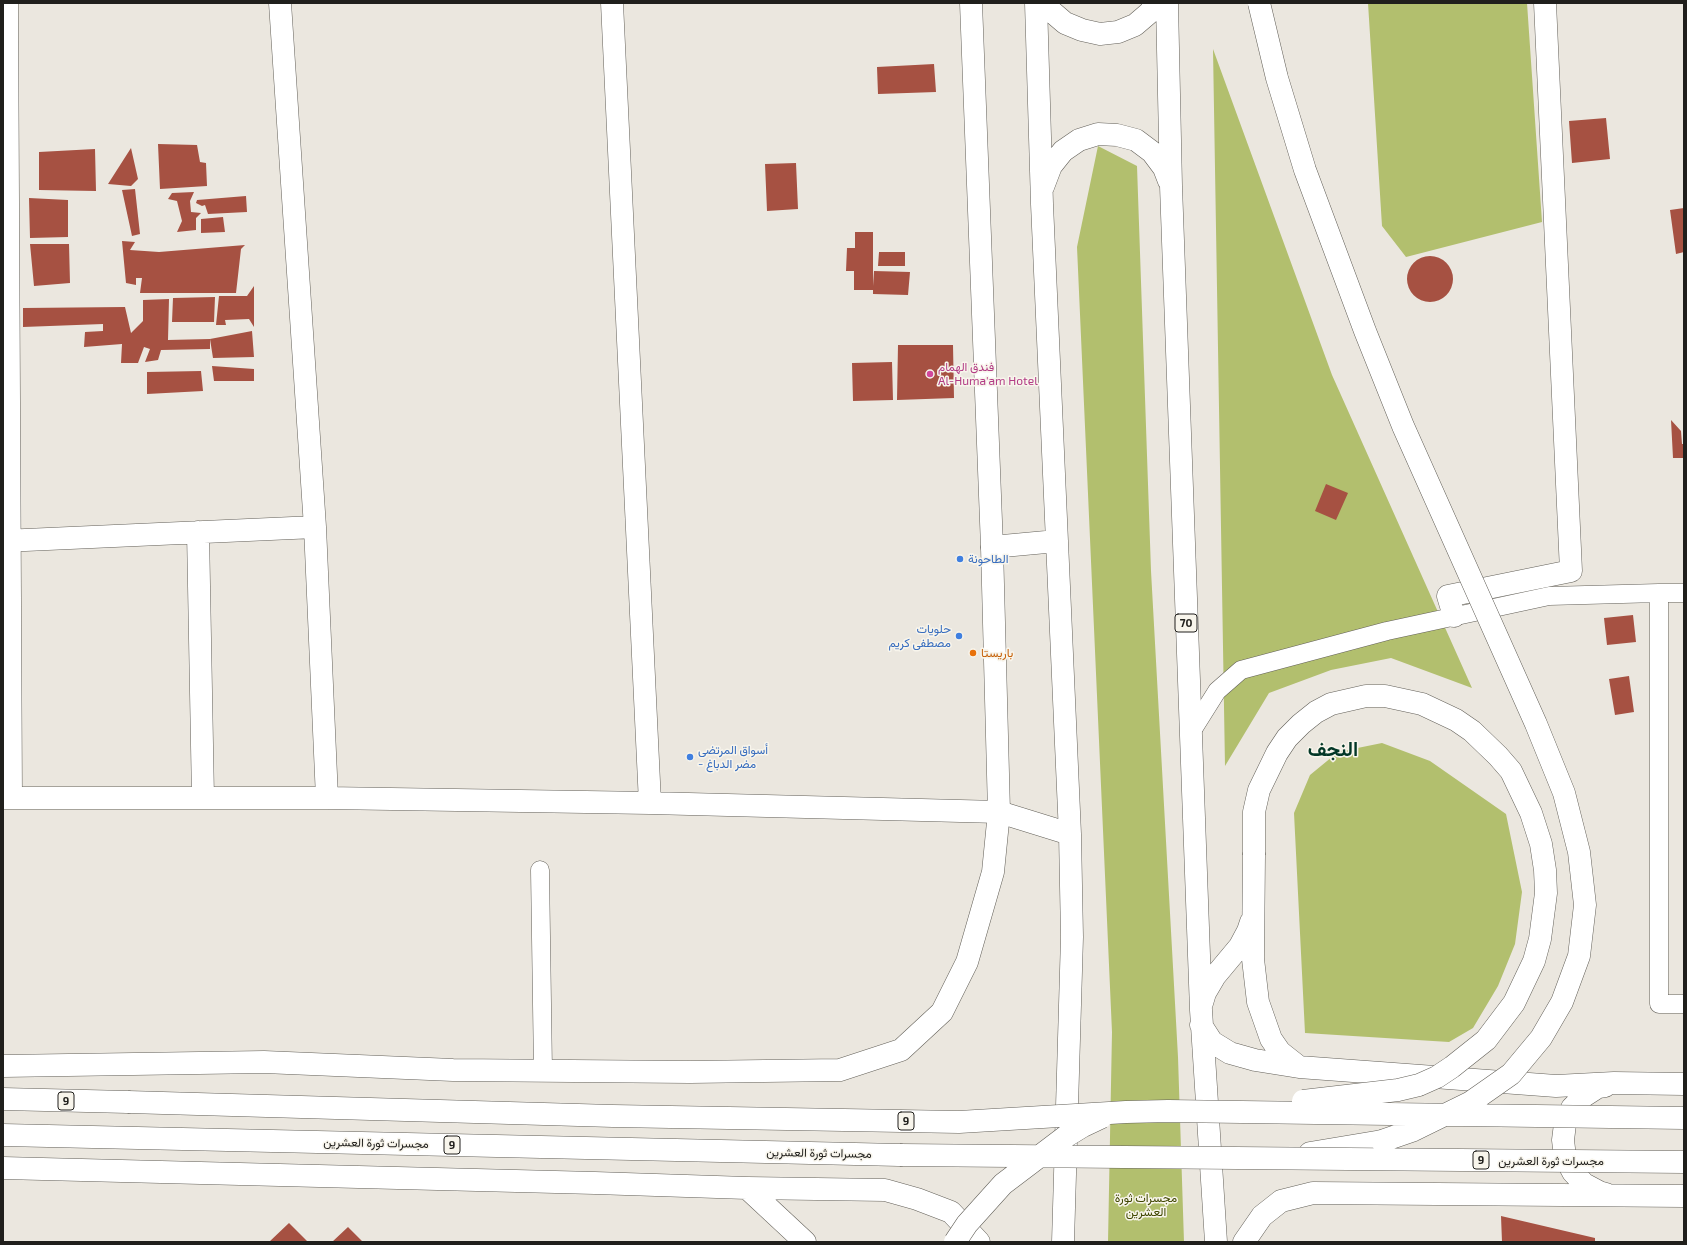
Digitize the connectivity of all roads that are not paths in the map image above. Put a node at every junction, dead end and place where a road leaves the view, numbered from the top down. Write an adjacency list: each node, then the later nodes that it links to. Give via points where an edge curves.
1 (6, 3): 15 (main road)
2 (280, 3): 13 (main road)
3 (612, 3): 25 (main road)
4 (971, 3): 17 (main road)
5 (1036, 3): 12 (main road)
6 (1046, 3): 7 (main road, via 1051,11 1065,22 1082,30 1100,34 1118,32 1135,25)
7 (1157, 3)
8 (1167, 3): 11 (main road, 70)
9 (1259, 3): 43 (main road, bridge, via 1277,78 1305,170 1357,311 1403,426 1536,724 1564,793 1579,852 1585,904 1579,956 1562,1002 1541,1038 1511,1074 1471,1102 1414,1130 1382,1141)
10 (1546, 3): 20 (main road, via 1571,571 1448,596)
11 (1171, 186): 12 (main road, via 1164,168 1152,152 1136,140 1117,134 1098,134 1079,140 1063,151 1051,166 1044,185); 21 (main road, 70)
12 (1042, 204): 16 (main road)
13 (314, 527): 14 (main road); 24 (main road)
14 (198, 532): 15 (main road); 23 (main road)
15 (6, 541): 22 (main road)
16 (1057, 541): 17 (main road); 27 (main road)
17 (992, 547): 26 (main road)
18 (1659, 593): 19 (lane); 20 (lane, via 1549,596); 30 (lane, via 1659,1004)
19 (1684, 593)
20 (1454, 616): 21 (lane, via 1241,670 1217,691)
21 (1190, 734): 31 (main road, 70)
22 (7, 798): 23 (main road)
23 (203, 798): 24 (main road)
24 (327, 798): 25 (main road)
25 (650, 803): 26 (main road)
26 (999, 812): 27 (main road); 34 (main road, via 993,872 967,962 942,1012 901,1050 840,1070)
27 (1070, 834): 52 (main road, via 1072,936)
28 (540, 870): 34 (lane)
29 (1254, 914): 31 (main road, via 1240,946 1215,976 1205,993); 33 (main road, via 1253,959 1258,1002 1271,1039 1280,1052); 35 (main road, bridge, via 1254,812 1259,790 1287,738 1301,724 1331,704 1366,696 1385,696 1422,704 1462,724 1472,732 1498,756 1521,791 1541,844 1546,894 1540,939 1534,961 1514,1003 1486,1040)
30 (1684, 1004)
31 (1201, 1017): 33 (main road, via 1212,1042 1230,1053); 53 (main road, 70)
32 (3, 1066): 34 (main road, via 264,1062)
33 (1299, 1067): 35 (main road)
34 (543, 1071)
35 (1437, 1077): 36 (main road, via 1556,1086); 39 (main road, bridge, via 1398,1090 1263,1106)
36 (1614, 1084): 37 (main road); 47 (main road, via 1598,1087 1572,1108 1565,1124 1563,1140 1565,1157 1580,1180 1599,1192)
37 (1684, 1084)
38 (3, 1099): 40 (main road, 9, bridge, via 612,1116 959,1122)
39 (1168, 1111): 40 (main road, 9, bridge); 41 (main road, 9, bridge)
40 (1126, 1112): 50 (main road, bridge, via 1103,1117 1083,1126 1047,1150 1003,1184 967,1224)
41 (1684, 1118)
42 (3, 1135): 43 (main road, مجسرات ثورة العشرين / 9, bridge, via 900,1155)
43 (1278, 1159): 44 (main road, مجسرات ثورة العشرين / 9, bridge)
44 (1684, 1162)
45 (3, 1168): 46 (main road)
46 (747, 1188): 49 (main road); 51 (main road, via 885,1190 951,1212)
47 (1615, 1195): 48 (main road); 54 (main road, via 1313,1193 1281,1201 1262,1216)
48 (1684, 1196)
49 (805, 1242)
50 (955, 1242)
51 (979, 1242)
52 (1064, 1242)
53 (1216, 1242)
54 (1244, 1242)

